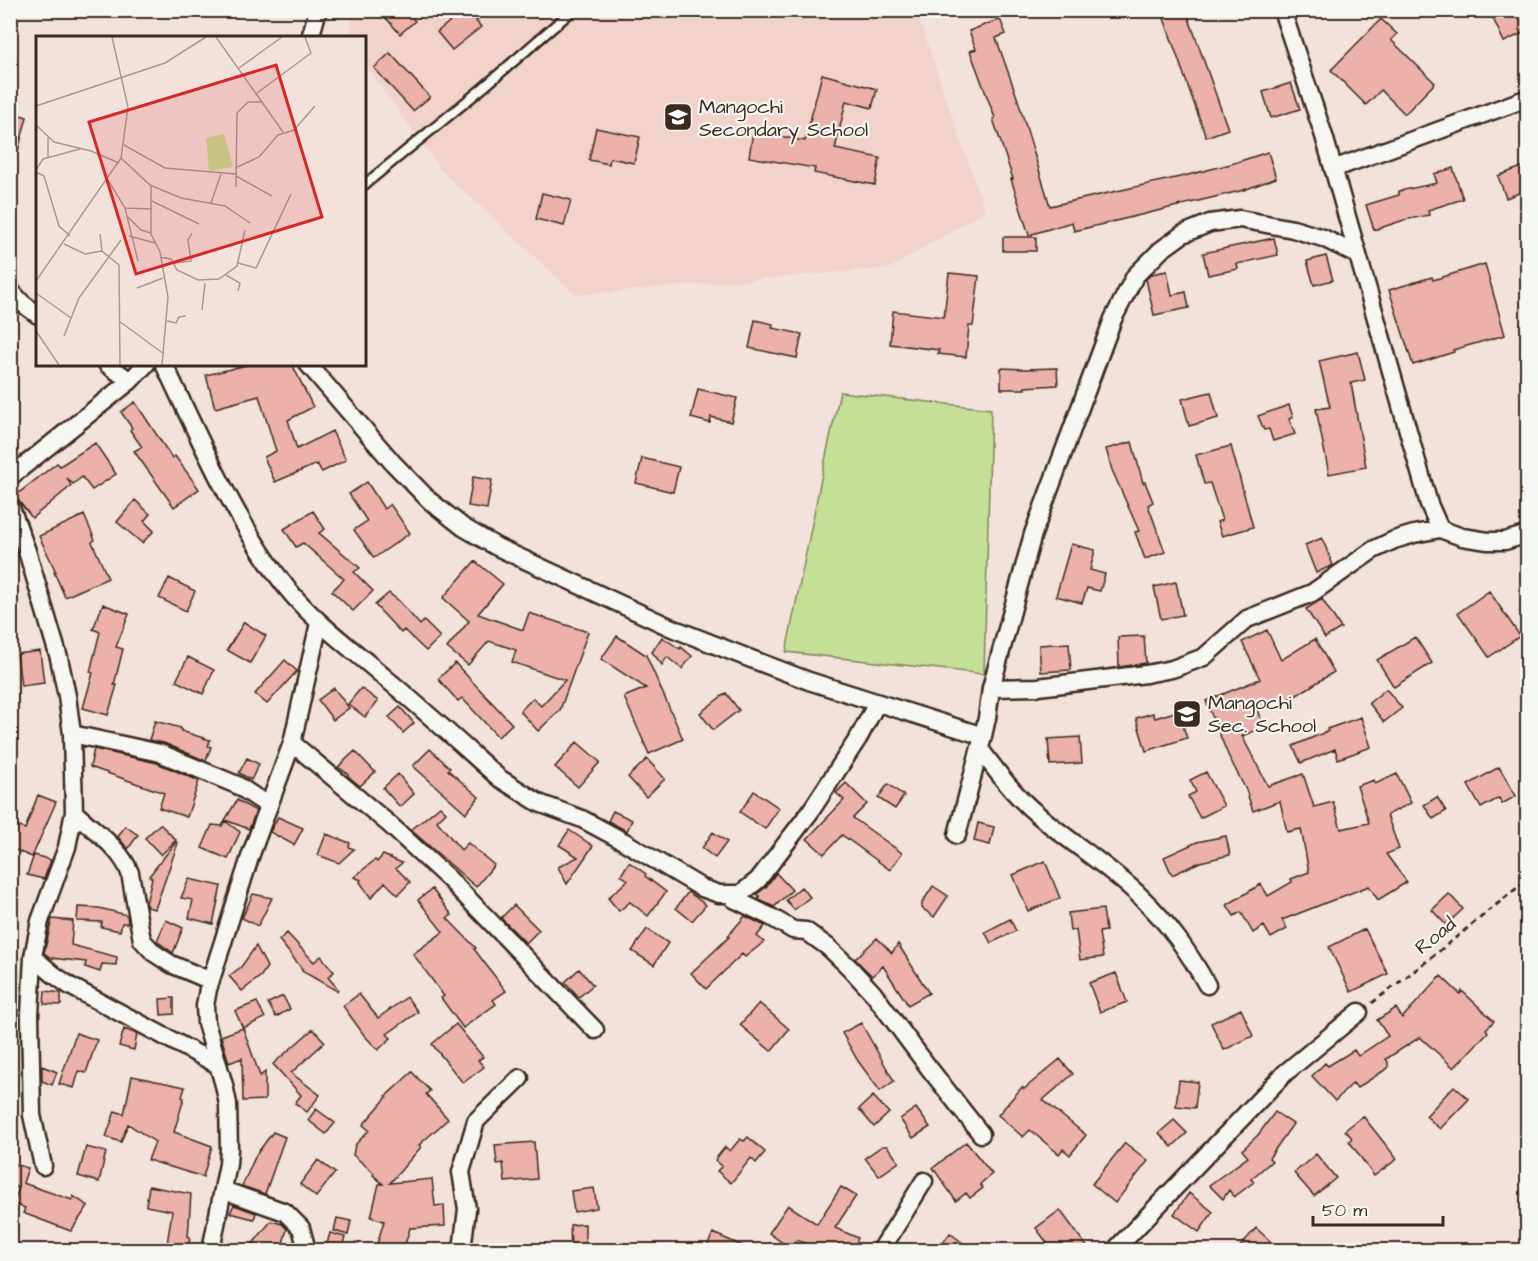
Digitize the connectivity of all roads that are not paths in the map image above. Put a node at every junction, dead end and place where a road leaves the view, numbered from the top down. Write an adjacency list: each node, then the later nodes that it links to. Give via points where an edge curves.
1 (318, 10): 4 (street)
2 (573, 10): 7 (lane)
3 (1282, 10): 6 (street)
4 (311, 36)
5 (1527, 98): 6 (street)
6 (1333, 169): 8 (street)
7 (366, 183)
8 (1358, 255): 18 (street, via 1429,504); 21 (street, via 1323,238 1240,219 1210,223 1183,234 1136,276 1113,319 1045,501)
9 (10, 290): 10 (street)
10 (36, 314)
11 (110, 366): 15 (street)
12 (144, 366): 15 (street)
13 (165, 366): 20 (street, via 258,548)
14 (310, 366): 22 (street, via 430,501 496,547 672,628)
15 (130, 381): 16 (street)
16 (10, 477)
17 (10, 505): 23 (street, via 59,658)
18 (1440, 529): 19 (street, via 1488,541 1505,541); 21 (street, via 1394,540 1373,550 1312,593 1247,619 1204,657 1172,669 1107,680)
19 (1527, 534)
20 (319, 623): 24 (street); 29 (street, via 516,790 592,824 702,888 736,894)
21 (991, 688): 25 (street)
22 (877, 703): 25 (street); 29 (street, via 810,812 758,880)
23 (72, 734): 26 (street, via 160,753 237,785); 27 (street)
24 (292, 743): 26 (street); 34 (street, via 450,880)
25 (982, 743): 28 (street); 32 (street, via 1016,795 1120,878 1157,913 1187,950)
26 (268, 806): 31 (street)
27 (74, 812): 30 (street, via 61,867 40,921); 31 (street, via 128,865 142,940 171,964)
28 (957, 835)
29 (734, 899): 37 (street, via 793,930 806,931 828,947 873,993)
30 (33, 957): 35 (street, via 70,986); 38 (street, via 32,1115)
31 (211, 981): 35 (street, via 206,1023)
32 (1207, 985)
33 (1359, 1012): 45 (street, via 1285,1072)
34 (595, 1030)
35 (218, 1065): 40 (street, via 228,1104 230,1149)
36 (520, 1078): 43 (street, via 476,1121 461,1172 466,1209)
37 (981, 1134)
38 (42, 1166)
39 (924, 1181): 44 (street)
40 (223, 1190): 41 (street); 42 (street, via 285,1212 301,1228)
41 (211, 1251)
42 (307, 1251)
43 (462, 1251)
44 (881, 1251)
45 (1115, 1251)

